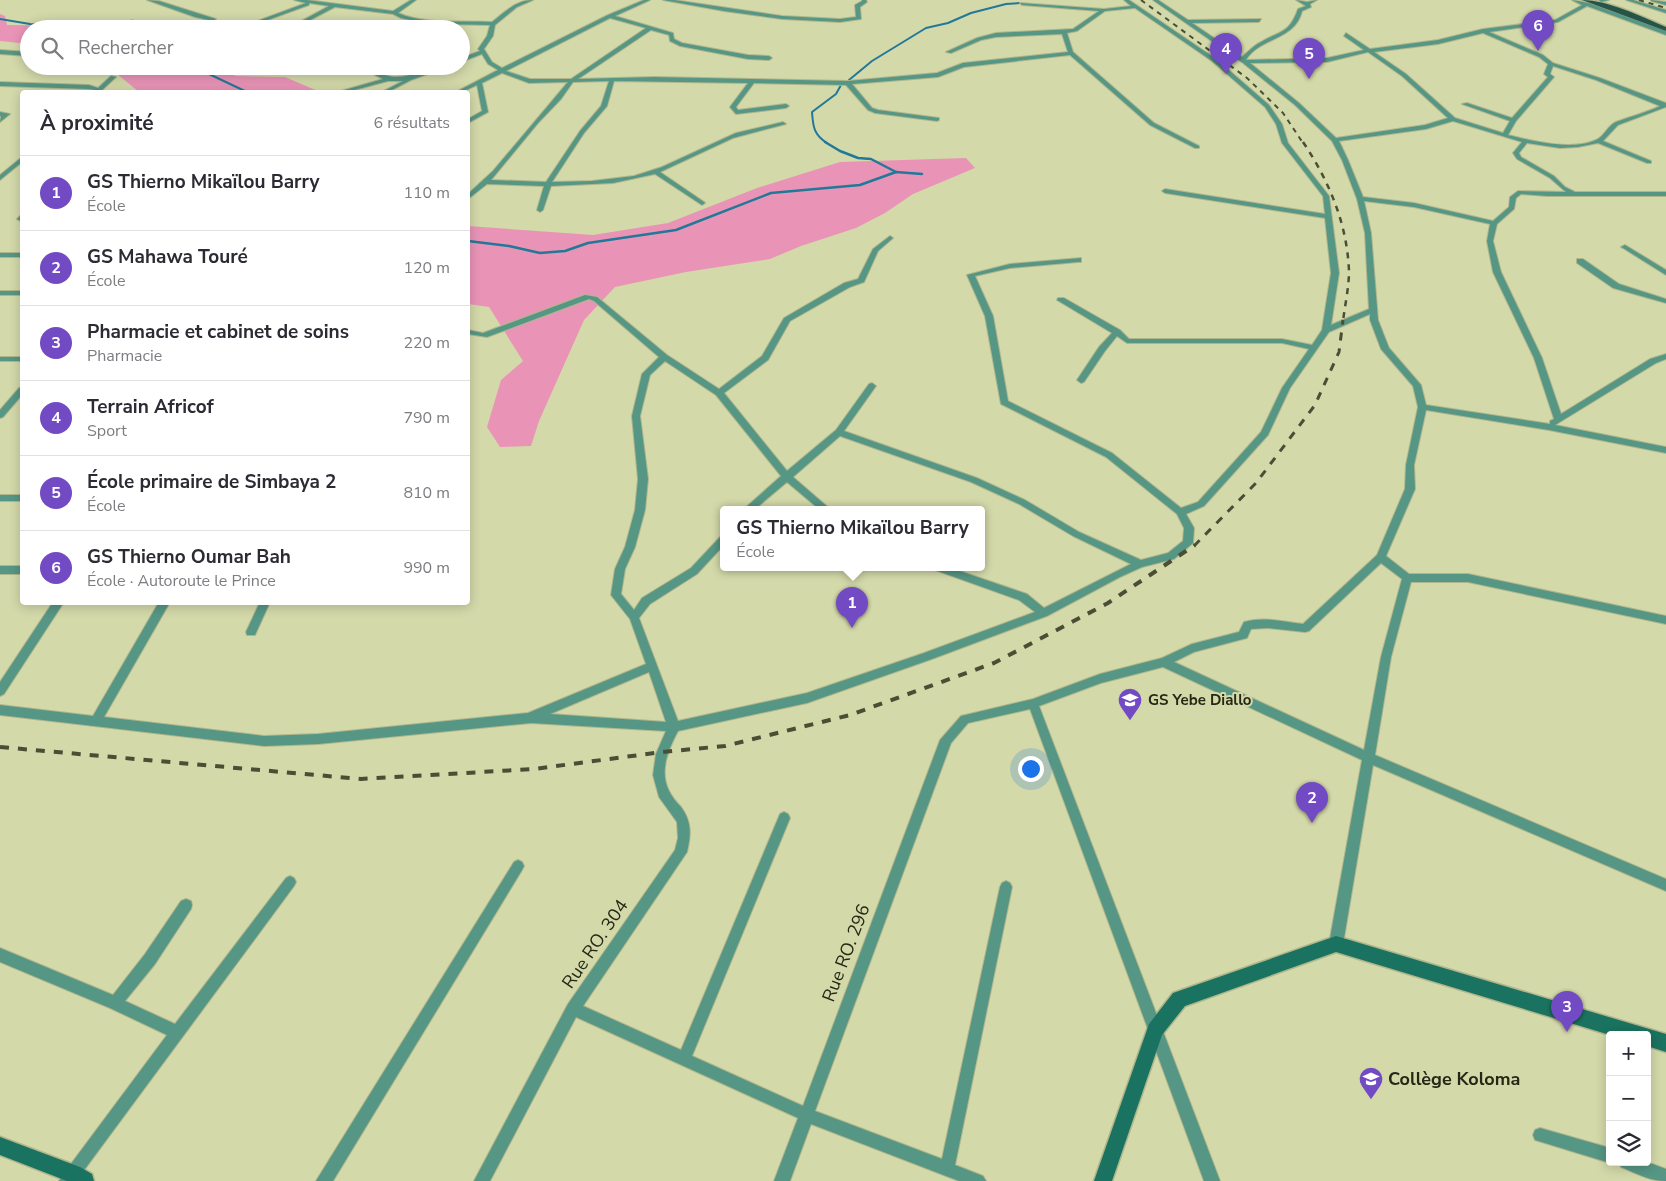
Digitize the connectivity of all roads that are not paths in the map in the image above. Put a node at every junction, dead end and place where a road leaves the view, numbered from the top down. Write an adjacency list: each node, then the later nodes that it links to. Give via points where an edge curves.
1 (149, 0): 31 (street, via 200,18)
2 (296, 0): 18 (street)
3 (414, 0): 29 (street)
4 (514, 0): 21 (street)
5 (531, 0): 21 (street)
6 (648, 0): 30 (street)
7 (665, 0): 25 (street)
8 (715, 0): 25 (street)
9 (864, 0): 25 (street, via 856,6 859,18 852,21 806,19)
10 (1126, 0): 26 (street)
11 (1155, 0): 37 (street)
12 (1298, 0): 24 (street)
13 (1315, 0): 24 (street)
14 (1574, 0): 19 (street)
15 (1602, 0): 39 (main road)
16 (1628, 0): 28 (street)
17 (1653, 0): 20 (street)
18 (312, 2): 22 (street); 32 (street)
19 (1586, 2): 41 (main road); 42 (street, via 1556,21); 44 (street)
20 (1666, 2)
21 (524, 3): 38 (street, via 515,6)
22 (335, 4): 29 (street); 33 (street)
23 (1022, 4): 27 (street)
24 (1307, 4): 54 (street, via 1309,6 1300,10 1299,18 1291,29 1262,43)
25 (697, 5)
26 (1135, 7): 27 (street); 106 (street, via 1214,60 1259,97 1279,124 1285,143 1326,196)
27 (1104, 10): 43 (street, via 1075,30)
28 (1666, 12)
29 (394, 13): 34 (street)
30 (610, 16): 40 (street); 56 (street)
31 (213, 19)
32 (263, 20)
33 (306, 20)
34 (419, 20)
35 (1259, 20): 37 (street)
36 (470, 22): 38 (street)
37 (1187, 22): 54 (street)
38 (493, 24): 48 (street)
39 (1666, 24)
40 (650, 28): 53 (street, via 671,34 672,40 680,44); 63 (street)
41 (1666, 29)
42 (1482, 31): 46 (street, via 1438,42); 55 (street, via 1541,56)
43 (1064, 32): 49 (street, via 996,34); 51 (street)
44 (1666, 33)
45 (1346, 35): 46 (street)
46 (1367, 51): 54 (street, via 1327,60); 80 (street, via 1403,75)
47 (0, 52): 50 (street)
48 (482, 52): 52 (street); 56 (street)
49 (949, 52)
50 (20, 53)
51 (1071, 53): 66 (street, via 964,66 938,75); 89 (street, via 1152,124)
52 (470, 57)
53 (769, 58)
54 (1243, 61): 86 (street, via 1297,104)
55 (1551, 64): 74 (street); 83 (street, via 1547,74 1550,77)
56 (502, 72): 63 (street, via 529,81); 65 (street)
57 (379, 75): 60 (street)
58 (421, 75): 61 (street)
59 (114, 77): 69 (street)
60 (388, 79): 61 (street); 70 (street)
61 (409, 79): 71 (street)
62 (612, 80): 63 (street); 64 (street); 98 (street, via 604,106 582,132)
63 (571, 81): 97 (street, via 564,94)
64 (752, 81): 66 (street); 75 (street, via 733,107 736,112)
65 (479, 82): 72 (street); 82 (street, via 485,112)
66 (848, 83): 79 (street, via 870,109)
67 (0, 84): 68 (street, via 89,87)
68 (96, 90)
69 (100, 90)
70 (350, 90)
71 (390, 90)
72 (463, 90)
73 (1465, 104): 83 (street)
74 (1665, 105): 76 (street)
75 (786, 106)
76 (1658, 110): 78 (street); 88 (street, via 1614,124)
77 (0, 114): 81 (street, via 8,114)
78 (1666, 116)
79 (937, 119)
80 (1453, 119): 85 (street); 86 (street, via 1426,127)
81 (0, 120)
82 (470, 120)
83 (1513, 120): 85 (street)
84 (783, 124): 95 (street, via 750,130 726,139)
85 (1505, 135): 87 (street)
86 (1335, 140): 103 (street)
87 (1526, 141): 88 (street, via 1571,145); 102 (street, via 1516,153 1519,158 1552,177)
88 (1598, 141): 91 (street)
89 (1198, 147)
90 (20, 161): 93 (street)
91 (1649, 162)
92 (0, 170): 93 (street)
93 (10, 170): 94 (street); 96 (street)
94 (20, 170)
95 (656, 172): 98 (street, via 593,184); 104 (street)
96 (0, 178)
97 (485, 182): 98 (street); 100 (street)
98 (548, 184): 105 (street)
99 (1165, 191): 106 (street, via 1248,202)
100 (470, 194)
101 (1666, 194): 102 (street)
102 (1574, 195): 107 (street, via 1520,192 1513,197 1512,208)
103 (1360, 199): 107 (street, via 1414,205); 119 (street, via 1368,233)
104 (702, 203)
105 (540, 210)
106 (1328, 218): 120 (street, via 1335,273)
107 (1494, 223): 134 (street, via 1490,241 1497,272 1538,358)
108 (890, 238): 131 (street, via 875,250 861,280 787,320 765,358)
109 (1625, 247): 114 (street)
110 (0, 255): 111 (street)
111 (20, 255)
112 (1078, 260): 143 (street, via 1010,266 971,275 989,316 1004,402 1109,455)
113 (1580, 261): 118 (street, via 1616,286)
114 (1666, 273)
115 (0, 293): 116 (street)
116 (20, 293)
117 (1060, 300): 122 (street)
118 (1666, 301)
119 (1373, 310): 120 (street); 132 (street, via 1386,349 1417,385)
120 (1326, 330): 123 (street)
121 (470, 332): 125 (street, via 484,335 588,297 597,299)
122 (1117, 332): 123 (street, via 1127,341 1282,341); 128 (street)
123 (1314, 348): 143 (street, via 1286,388 1264,433 1201,504)
124 (1666, 356): 134 (street)
125 (664, 357): 131 (street); 155 (street, via 646,374 636,416 643,479 640,510 620,569 616,594)
126 (0, 359): 127 (street)
127 (20, 359)
128 (1081, 380)
129 (872, 386): 136 (street)
130 (20, 392): 133 (street)
131 (719, 393): 138 (street)
132 (1422, 407): 135 (street); 145 (street, via 1410,465 1410,489)
133 (0, 415)
134 (1558, 419): 135 (street)
135 (1549, 427): 137 (street)
136 (839, 432): 138 (street); 146 (street, via 974,480)
137 (1666, 450)
138 (787, 477): 141 (street); 142 (street)
139 (0, 498): 140 (street)
140 (20, 498)
141 (753, 506)
142 (821, 506)
143 (1180, 512): 146 (street, via 1189,528 1188,543 1171,556)
144 (720, 543): 155 (street, via 694,571 646,601)
145 (1381, 557): 150 (street); 158 (street, via 1304,628 1258,622 1248,625 1243,635 1192,648)
146 (1140, 564): 154 (street)
147 (0, 570): 148 (street)
148 (20, 570)
149 (949, 571): 154 (street, via 1022,597)
150 (1407, 578): 156 (street, via 1468,578); 166 (street, via 1386,657)
151 (57, 605): 160 (street)
152 (163, 605): 164 (street)
153 (264, 605): 157 (street)
154 (1043, 613): 165 (street, via 807,698)
155 (634, 617): 159 (street)
156 (1666, 620)
157 (251, 632)
158 (1164, 662): 161 (street); 166 (street)
159 (651, 666): 163 (street); 165 (street)
160 (0, 691)
161 (1033, 704): 177 (street); 183 (street, Rue RO. 296, via 965,719 946,740)
162 (0, 710): 164 (street)
163 (531, 718): 164 (street, via 264,742); 165 (street)
164 (96, 721)
165 (674, 727): 176 (street, Rue RO. 304, via 662,752 659,781 665,796 684,822 686,835 681,852)
166 (1368, 757): 170 (street); 173 (street)
167 (784, 818): 182 (street)
168 (518, 866): 191 (street)
169 (290, 882): 179 (street)
170 (1666, 885)
171 (1006, 887): 188 (street)
172 (186, 905): 175 (street, via 150,959)
173 (1336, 944): 177 (street, via 1179,999); 178 (street)
174 (0, 955): 175 (street)
175 (115, 1003): 179 (street)
176 (573, 1009): 182 (street); 192 (street, Rue RO. 304)
177 (1155, 1030): 195 (street); 196 (street)
178 (1625, 1031)
179 (178, 1033): 190 (street)
180 (1651, 1038): 181 (street)
181 (1666, 1043)
182 (684, 1059): 183 (street)
183 (805, 1114): 188 (street); 193 (street, Rue RO. 296)
184 (1540, 1134): 186 (street)
185 (0, 1146): 190 (street)
186 (1606, 1155)
187 (1637, 1166): 189 (street)
188 (947, 1169): 194 (street)
189 (1666, 1177)
190 (75, 1179)
191 (324, 1181)
192 (482, 1181)
193 (782, 1181)
194 (978, 1181)
195 (1103, 1181)
196 (1212, 1181)

